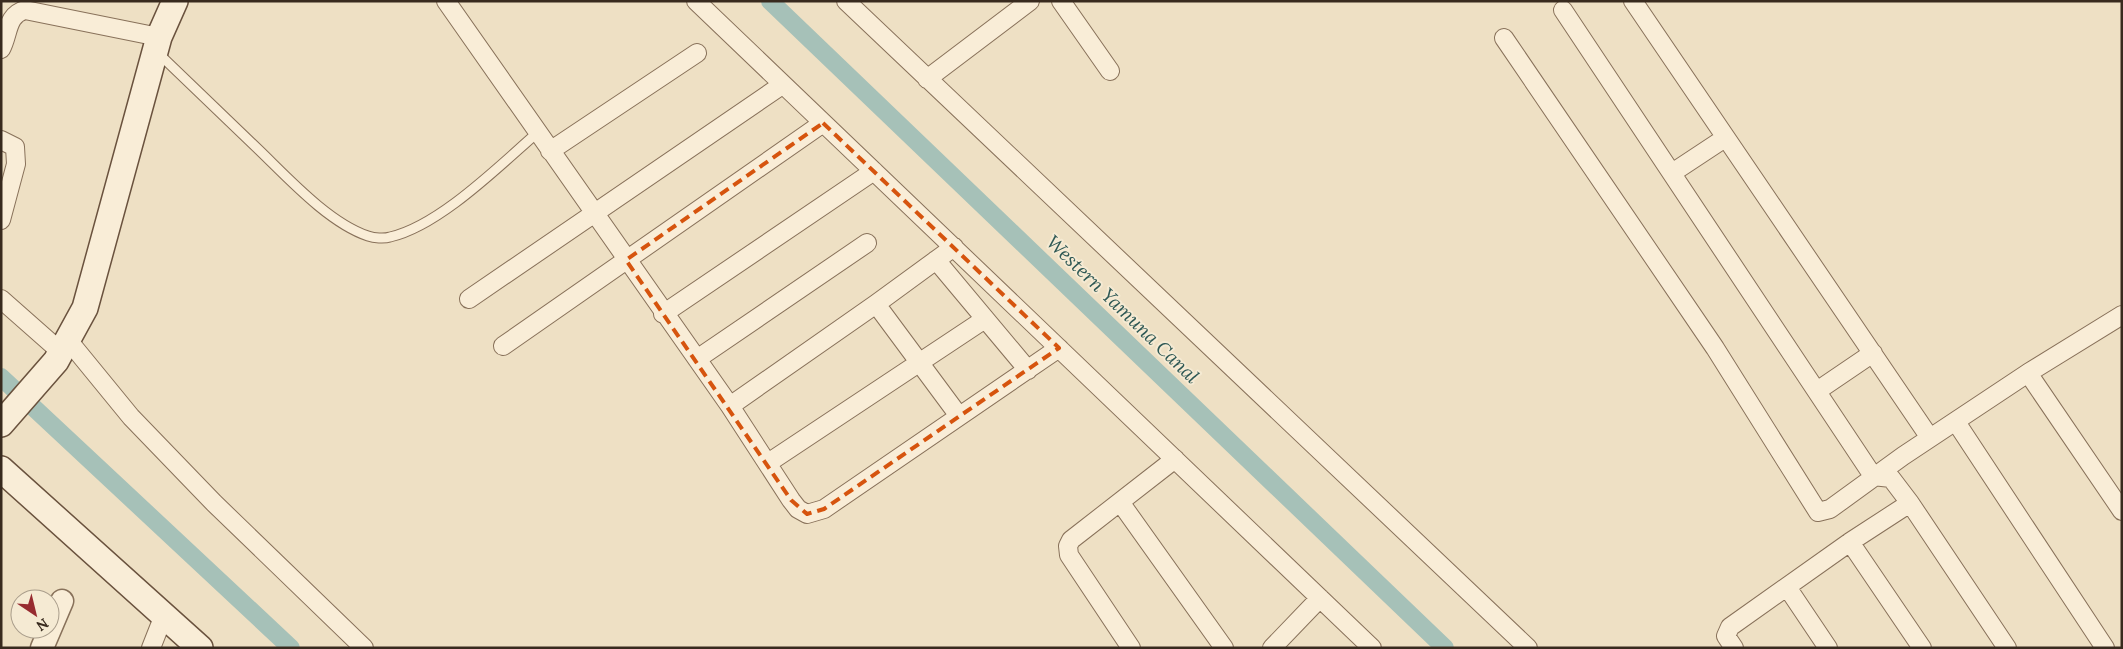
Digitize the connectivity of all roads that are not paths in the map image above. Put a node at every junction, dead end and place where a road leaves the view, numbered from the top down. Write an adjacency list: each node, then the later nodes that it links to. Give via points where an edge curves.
1 (175, 1): 10 (main road)
2 (446, 1): 17 (street)
3 (696, 1): 15 (street)
4 (1030, 1): 14 (street)
5 (1060, 1): 13 (street)
6 (1634, 1): 18 (street)
7 (854, 4): 14 (street)
8 (1563, 10): 22 (street)
9 (1504, 38): 52 (street, via 1715,348 1818,512 1830,509)
10 (157, 44): 11 (street, via 25,10 12,19); 17 (lane, via 312,200 349,227 369,237 388,238 406,233 431,219); 37 (main road, via 85,308)
11 (1, 49)
12 (697, 52): 20 (street)
13 (1110, 71)
14 (927, 79): 69 (street)
15 (782, 85): 16 (street); 23 (street)
16 (823, 123): 21 (street); 27 (street)
17 (538, 133): 20 (street)
18 (1725, 138): 22 (street); 38 (street)
19 (1, 140): 24 (street, via 15,147 16,164)
20 (550, 152): 23 (street)
21 (874, 171): 26 (street); 32 (street)
22 (1672, 173): 43 (street)
23 (593, 214): 27 (street); 29 (street)
24 (1, 220)
25 (867, 243): 39 (street)
26 (954, 246): 28 (street); 36 (street)
27 (626, 260): 32 (street); 35 (street)
28 (936, 260): 31 (street); 34 (street)
29 (469, 299)
30 (1, 300): 37 (street)
31 (876, 304): 40 (street); 44 (street)
32 (663, 314): 39 (street)
33 (2122, 315): 42 (street)
34 (985, 318): 40 (street); 41 (street)
35 (503, 346)
36 (1059, 348): 41 (street); 49 (street)
37 (61, 351): 47 (main road); 64 (street)
38 (1873, 353): 43 (street); 48 (street)
39 (697, 359): 44 (street)
40 (920, 363): 45 (street); 50 (street)
41 (1028, 370): 45 (street)
42 (2028, 373): 46 (street); 55 (street)
43 (1817, 391): 52 (street)
44 (730, 406): 50 (street)
45 (959, 416): 50 (street, via 814,513 807,514 798,509)
46 (1956, 422): 48 (street); 74 (street)
47 (1, 424)
48 (1930, 438): 52 (street)
49 (1175, 459): 53 (street); 58 (street)
50 (768, 463)
51 (1, 469): 60 (main road)
52 (1873, 476): 54 (street, via 1891,478)
53 (1120, 502): 65 (street, via 1071,540 1068,546 1069,554); 66 (street)
54 (1910, 503): 56 (street); 73 (street)
55 (2122, 511)
56 (1850, 542): 57 (street); 72 (street)
57 (1788, 587): 70 (street, via 1730,627 1726,636); 71 (street)
58 (1320, 598): 67 (street); 68 (street)
59 (62, 601): 61 (street)
60 (164, 615): 62 (street); 63 (main road)
61 (42, 648)
62 (151, 648)
63 (200, 648)
64 (364, 648)
65 (1131, 648)
66 (1224, 648)
67 (1272, 648)
68 (1372, 648)
69 (1528, 648)
70 (1734, 648)
71 (1828, 648)
72 (1922, 648)
73 (2007, 648)
74 (2105, 648)

